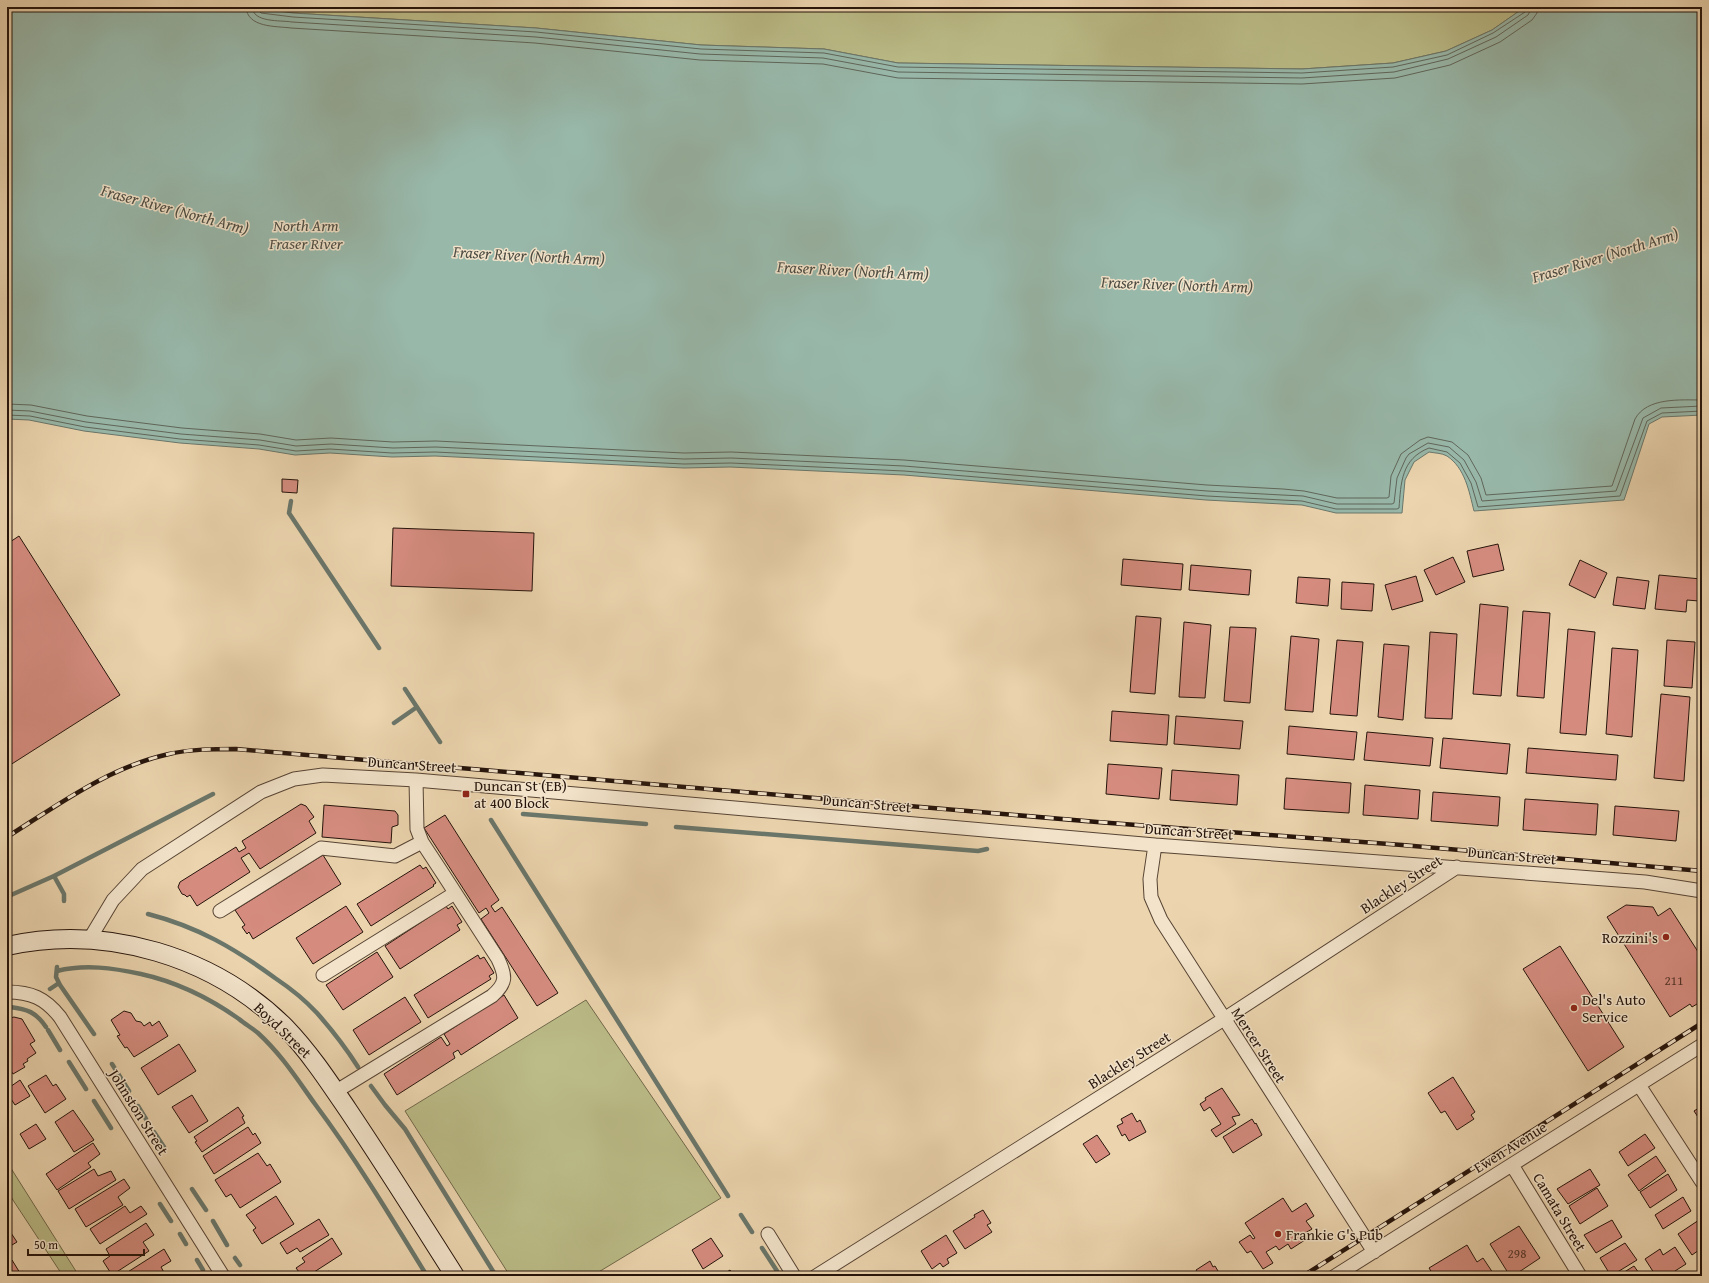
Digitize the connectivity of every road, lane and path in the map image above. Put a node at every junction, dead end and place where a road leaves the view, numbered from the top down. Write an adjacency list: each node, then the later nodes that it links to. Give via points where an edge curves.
1 (416, 780): 2 (street, via 417,829); 3 (street, Duncan Street); 8 (street, Duncan Street, via 323,775 294,779 261,792 142,869 113,900)
2 (422, 842): 6 (street); 7 (street, via 395,856 321,848)
3 (1155, 845): 4 (street, Duncan Street); 12 (street, Mercer Street, via 1150,879 1151,897 1161,920)
4 (1457, 866): 5 (street, Duncan Street); 12 (street, Blackley Street)
5 (1702, 888)
6 (455, 893): 10 (street); 15 (street, via 504,971 501,988 492,996)
7 (220, 911)
8 (89, 940): 9 (main road, Boyd Street, via 47,939); 15 (main road, Boyd Street, via 123,943 154,950 221,980 260,1006 286,1029 314,1060)
9 (7, 946)
10 (323, 975)
11 (7, 992): 20 (street, Johnston Street, via 22,992 41,999 60,1017)
12 (1224, 1019): 19 (street, Mercer Street); 23 (street, Blackley Street)
13 (1702, 1045): 14 (street, Ewen Avenue)
14 (1639, 1084): 16 (street, Ewen Avenue); 17 (street)
15 (335, 1092): 21 (main road, Boyd Street)
16 (1512, 1165): 19 (street, Ewen Avenue); 25 (street, Camata Street)
17 (1702, 1182)
18 (768, 1234): 22 (street)
19 (1374, 1252): 24 (street, Ewen Avenue)
20 (223, 1276)
21 (455, 1276)
22 (794, 1276)
23 (816, 1276)
24 (1335, 1276)
25 (1580, 1276)

